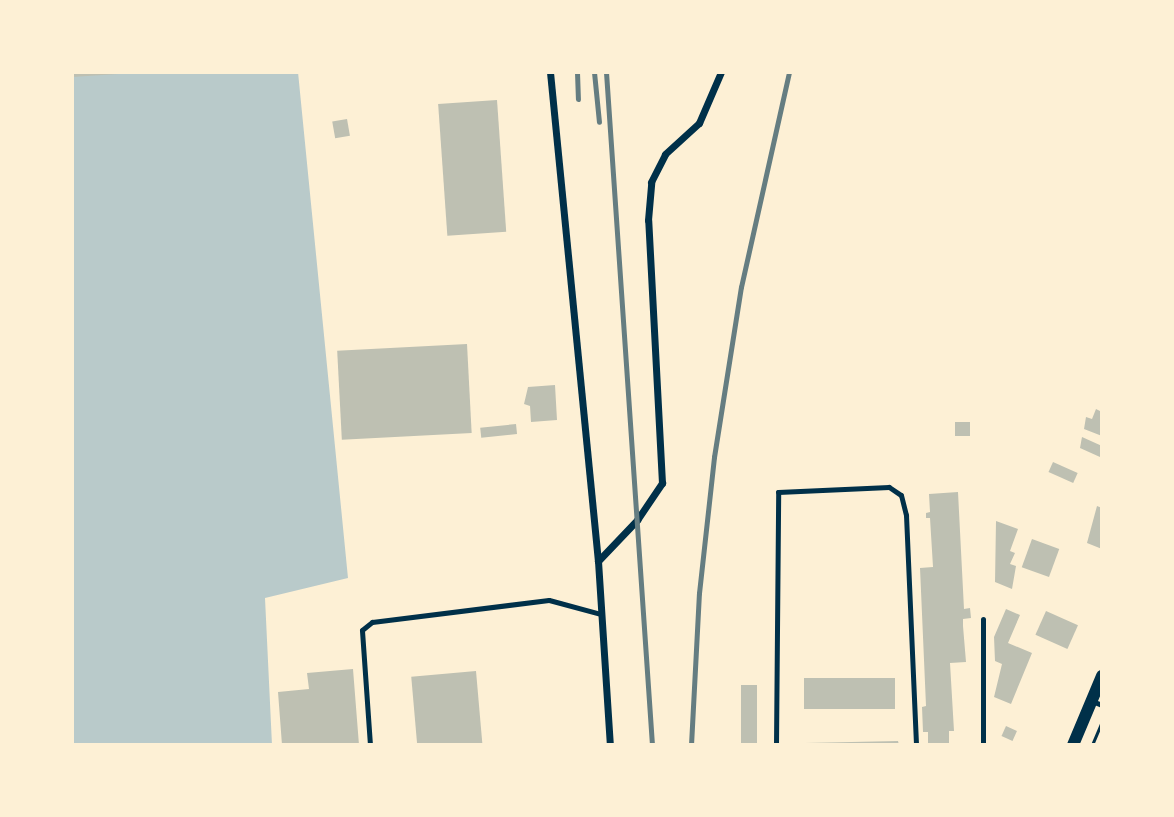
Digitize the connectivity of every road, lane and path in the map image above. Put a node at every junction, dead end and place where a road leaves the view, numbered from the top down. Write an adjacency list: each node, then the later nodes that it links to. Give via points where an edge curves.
1 (550, 72): 3 (street)
2 (721, 72): 3 (street, via 699,123 665,154 651,182 648,220 662,483 637,520)
3 (598, 561): 4 (street)
4 (601, 614): 9 (lane, via 549,600 372,622 362,630); 10 (street)
5 (984, 620): 13 (lane)
6 (1102, 676): 7 (street)
7 (1097, 703): 14 (street)
8 (1102, 722): 15 (path)
9 (370, 745)
10 (610, 745)
11 (776, 745): 12 (lane, via 778,492 890,487 901,495 906,515)
12 (916, 745)
13 (983, 745)
14 (1073, 745)
15 (1092, 745)

